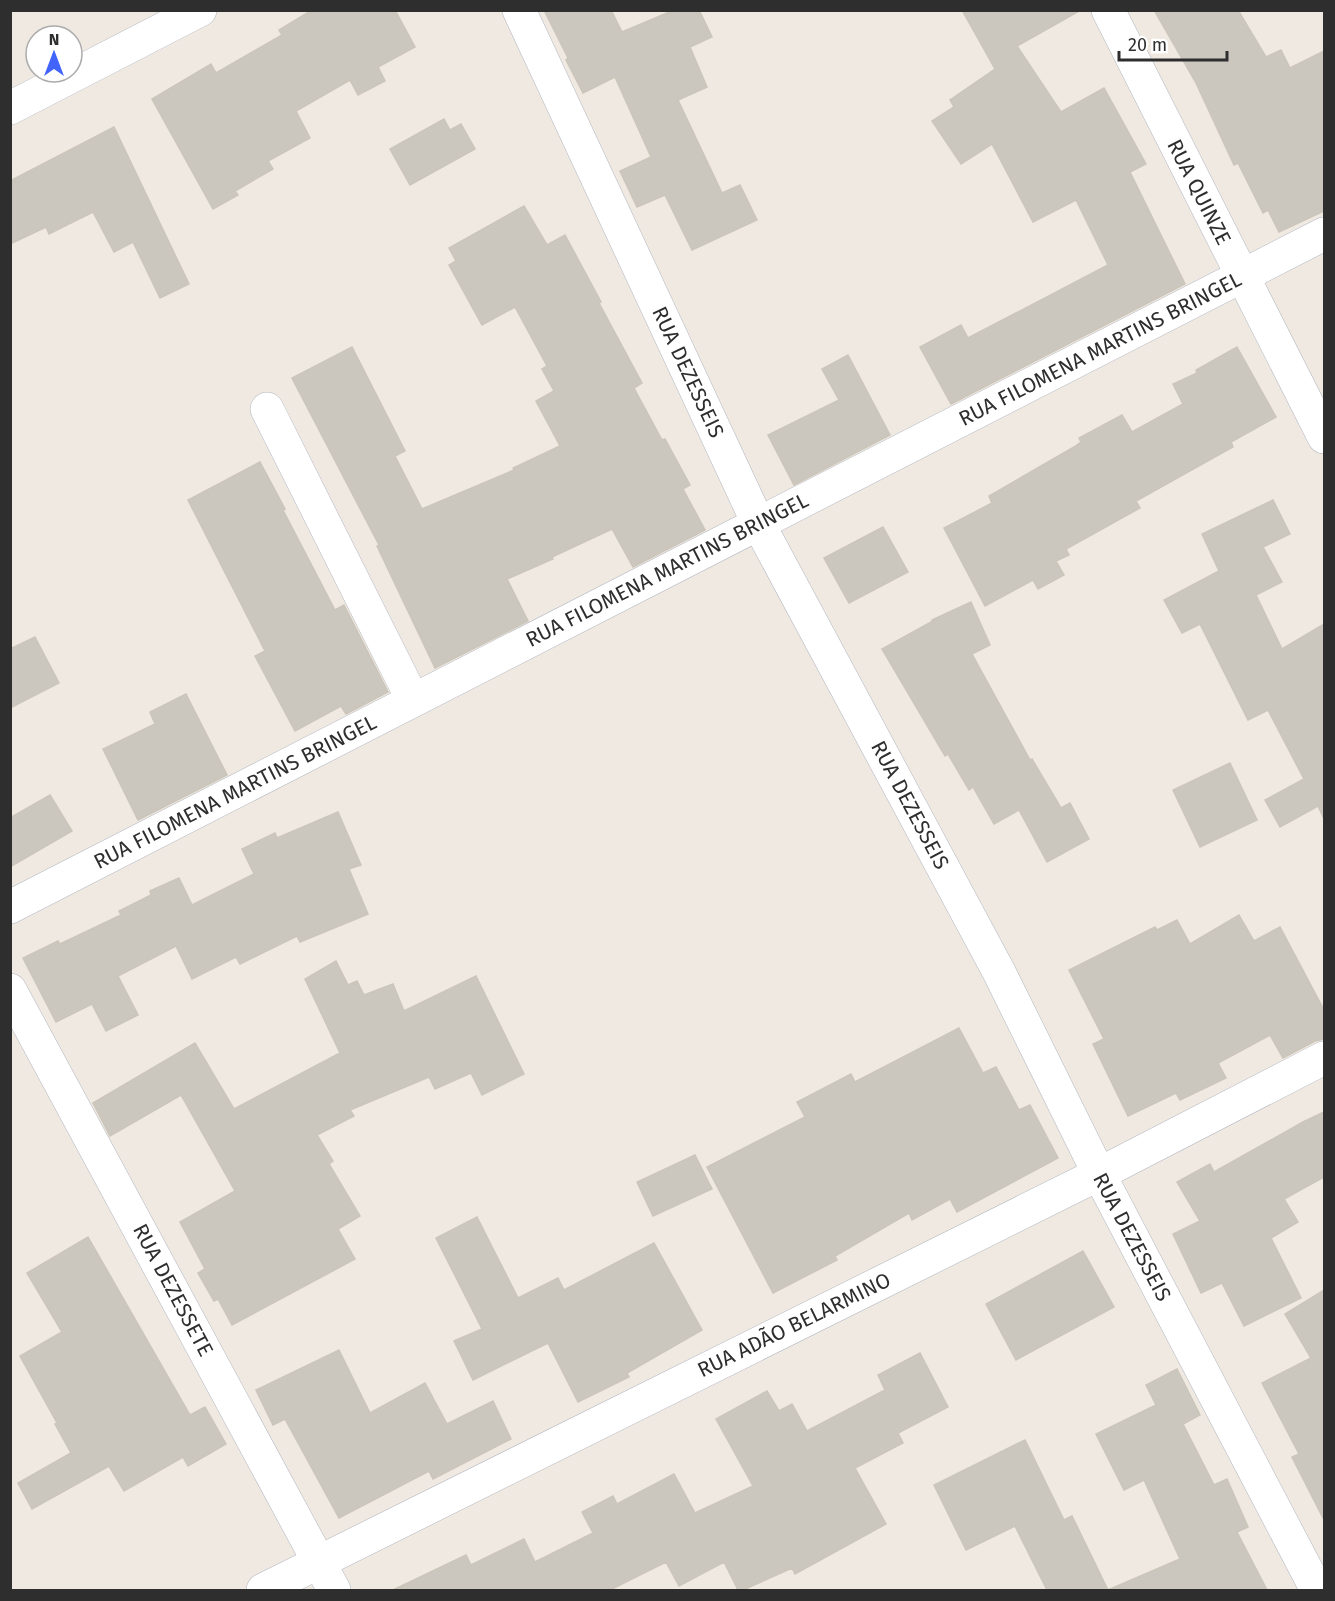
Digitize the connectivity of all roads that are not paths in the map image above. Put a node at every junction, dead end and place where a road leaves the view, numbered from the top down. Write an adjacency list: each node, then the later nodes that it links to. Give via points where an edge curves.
1 (200, 10): 4 (street)
2 (519, 10): 9 (street, RUA DEZESSEIS)
3 (1108, 10): 6 (street, RUA QUINZE)
4 (10, 108)
5 (1324, 234): 6 (street, RUA FILOMENA MARTINS BRINGEL)
6 (1242, 277): 8 (street, RUA QUINZE); 9 (street, RUA FILOMENA MARTINS BRINGEL)
7 (267, 409): 10 (street)
8 (1324, 437)
9 (758, 522): 10 (street, RUA FILOMENA MARTINS BRINGEL); 14 (street, RUA DEZESSEIS, via 999,972)
10 (414, 700): 11 (street, RUA FILOMENA MARTINS BRINGEL)
11 (10, 907)
12 (10, 990): 15 (street, RUA DEZESSETE)
13 (1324, 1058): 14 (street, RUA ADÃO BELARMINO)
14 (1099, 1174): 15 (street, RUA ADÃO BELARMINO); 18 (street, RUA DEZESSEIS)
15 (320, 1561): 16 (street, RUA ADÃO BELARMINO); 17 (street, RUA DEZESSETE)
16 (263, 1590)
17 (334, 1590)
18 (1317, 1590)

